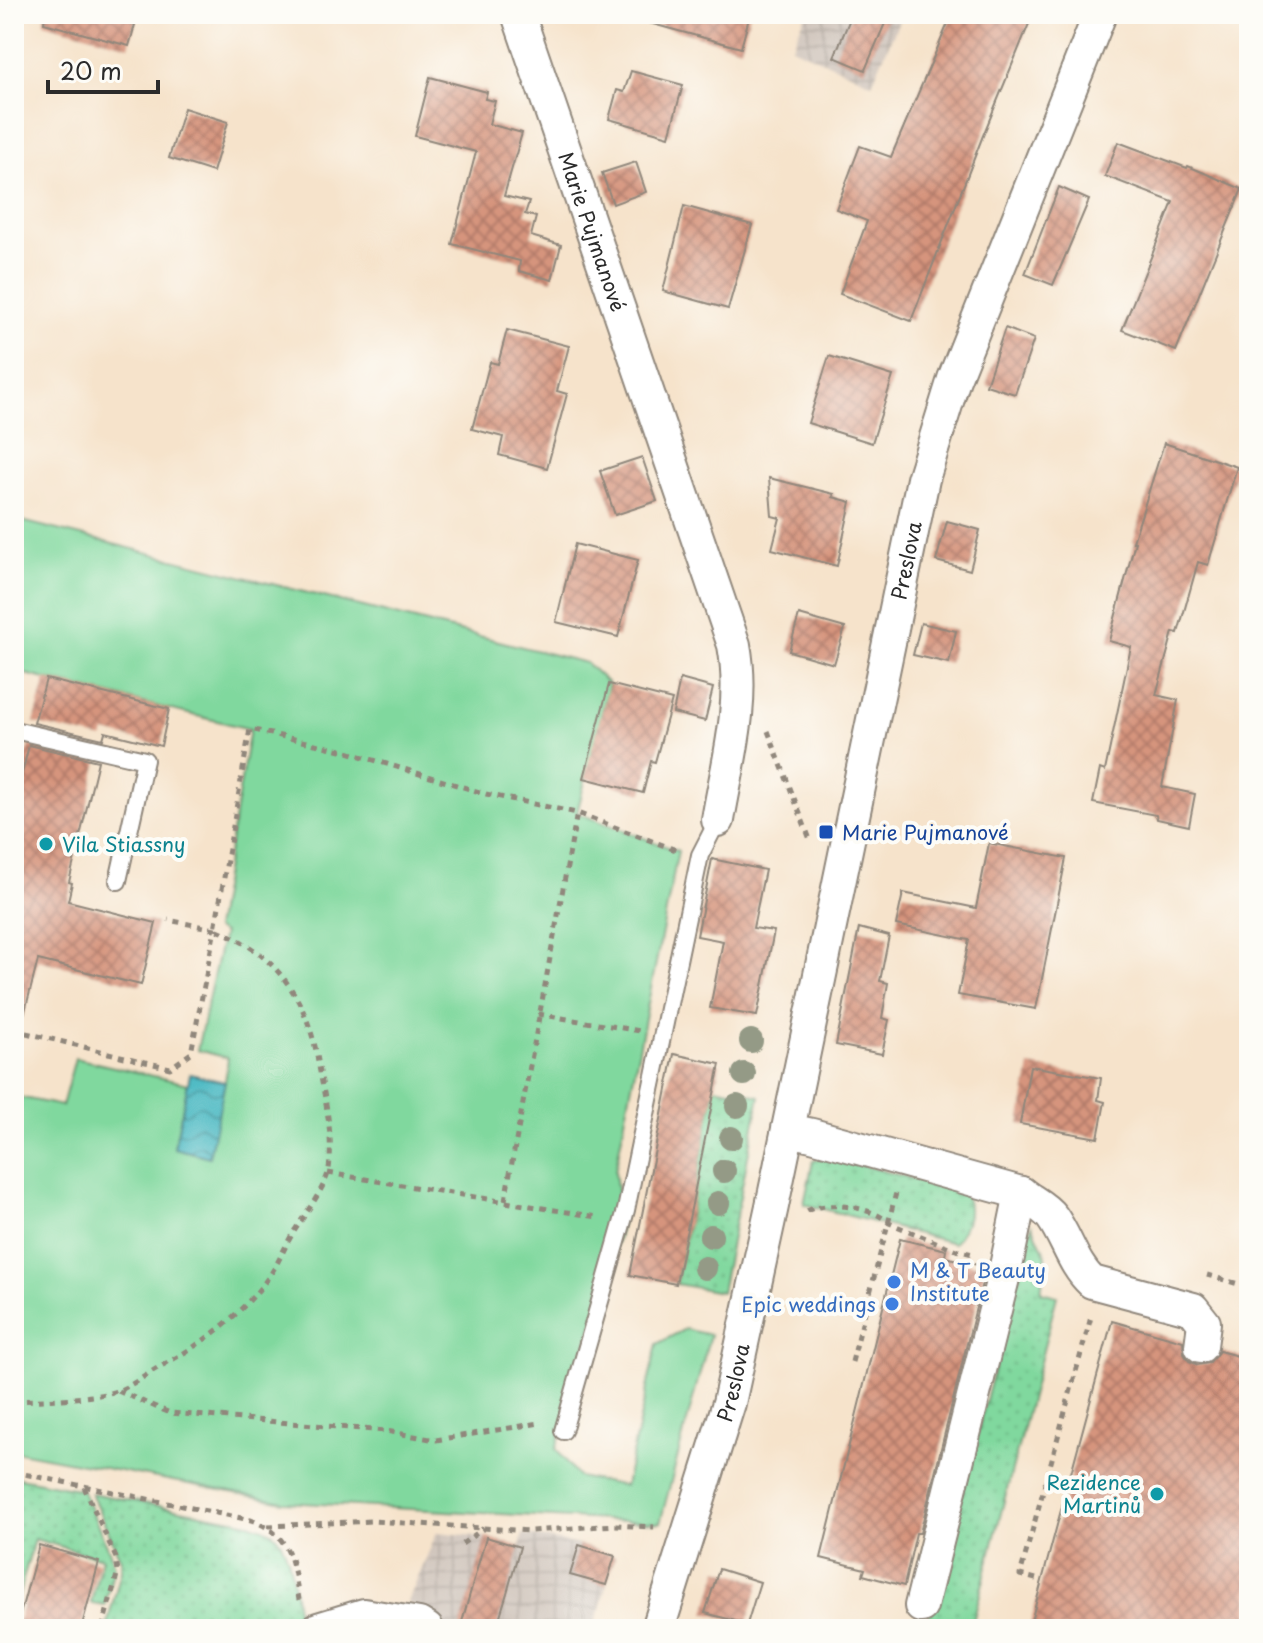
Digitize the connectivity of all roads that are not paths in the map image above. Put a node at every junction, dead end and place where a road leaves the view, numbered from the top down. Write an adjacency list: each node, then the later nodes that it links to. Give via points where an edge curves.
1 (518, 14): 4 (street, Marie Pujmanové, via 734,645 738,709)
2 (1100, 14): 6 (street, Preslova, via 954,379 923,479)
3 (14, 730): 5 (lane, via 145,760)
4 (718, 820): 9 (lane, via 700,855 622,1221)
5 (118, 881)
6 (788, 1130): 7 (street); 13 (street, Preslova, via 729,1403)
7 (1021, 1193): 8 (street, via 1049,1213 1079,1271 1092,1282 1193,1309 1204,1323); 10 (street, via 1007,1262 979,1328 951,1433 926,1539)
8 (1201, 1346)
9 (563, 1431)
10 (921, 1606)
11 (310, 1621): 12 (street, via 364,1615)
12 (427, 1629)
13 (658, 1629)

